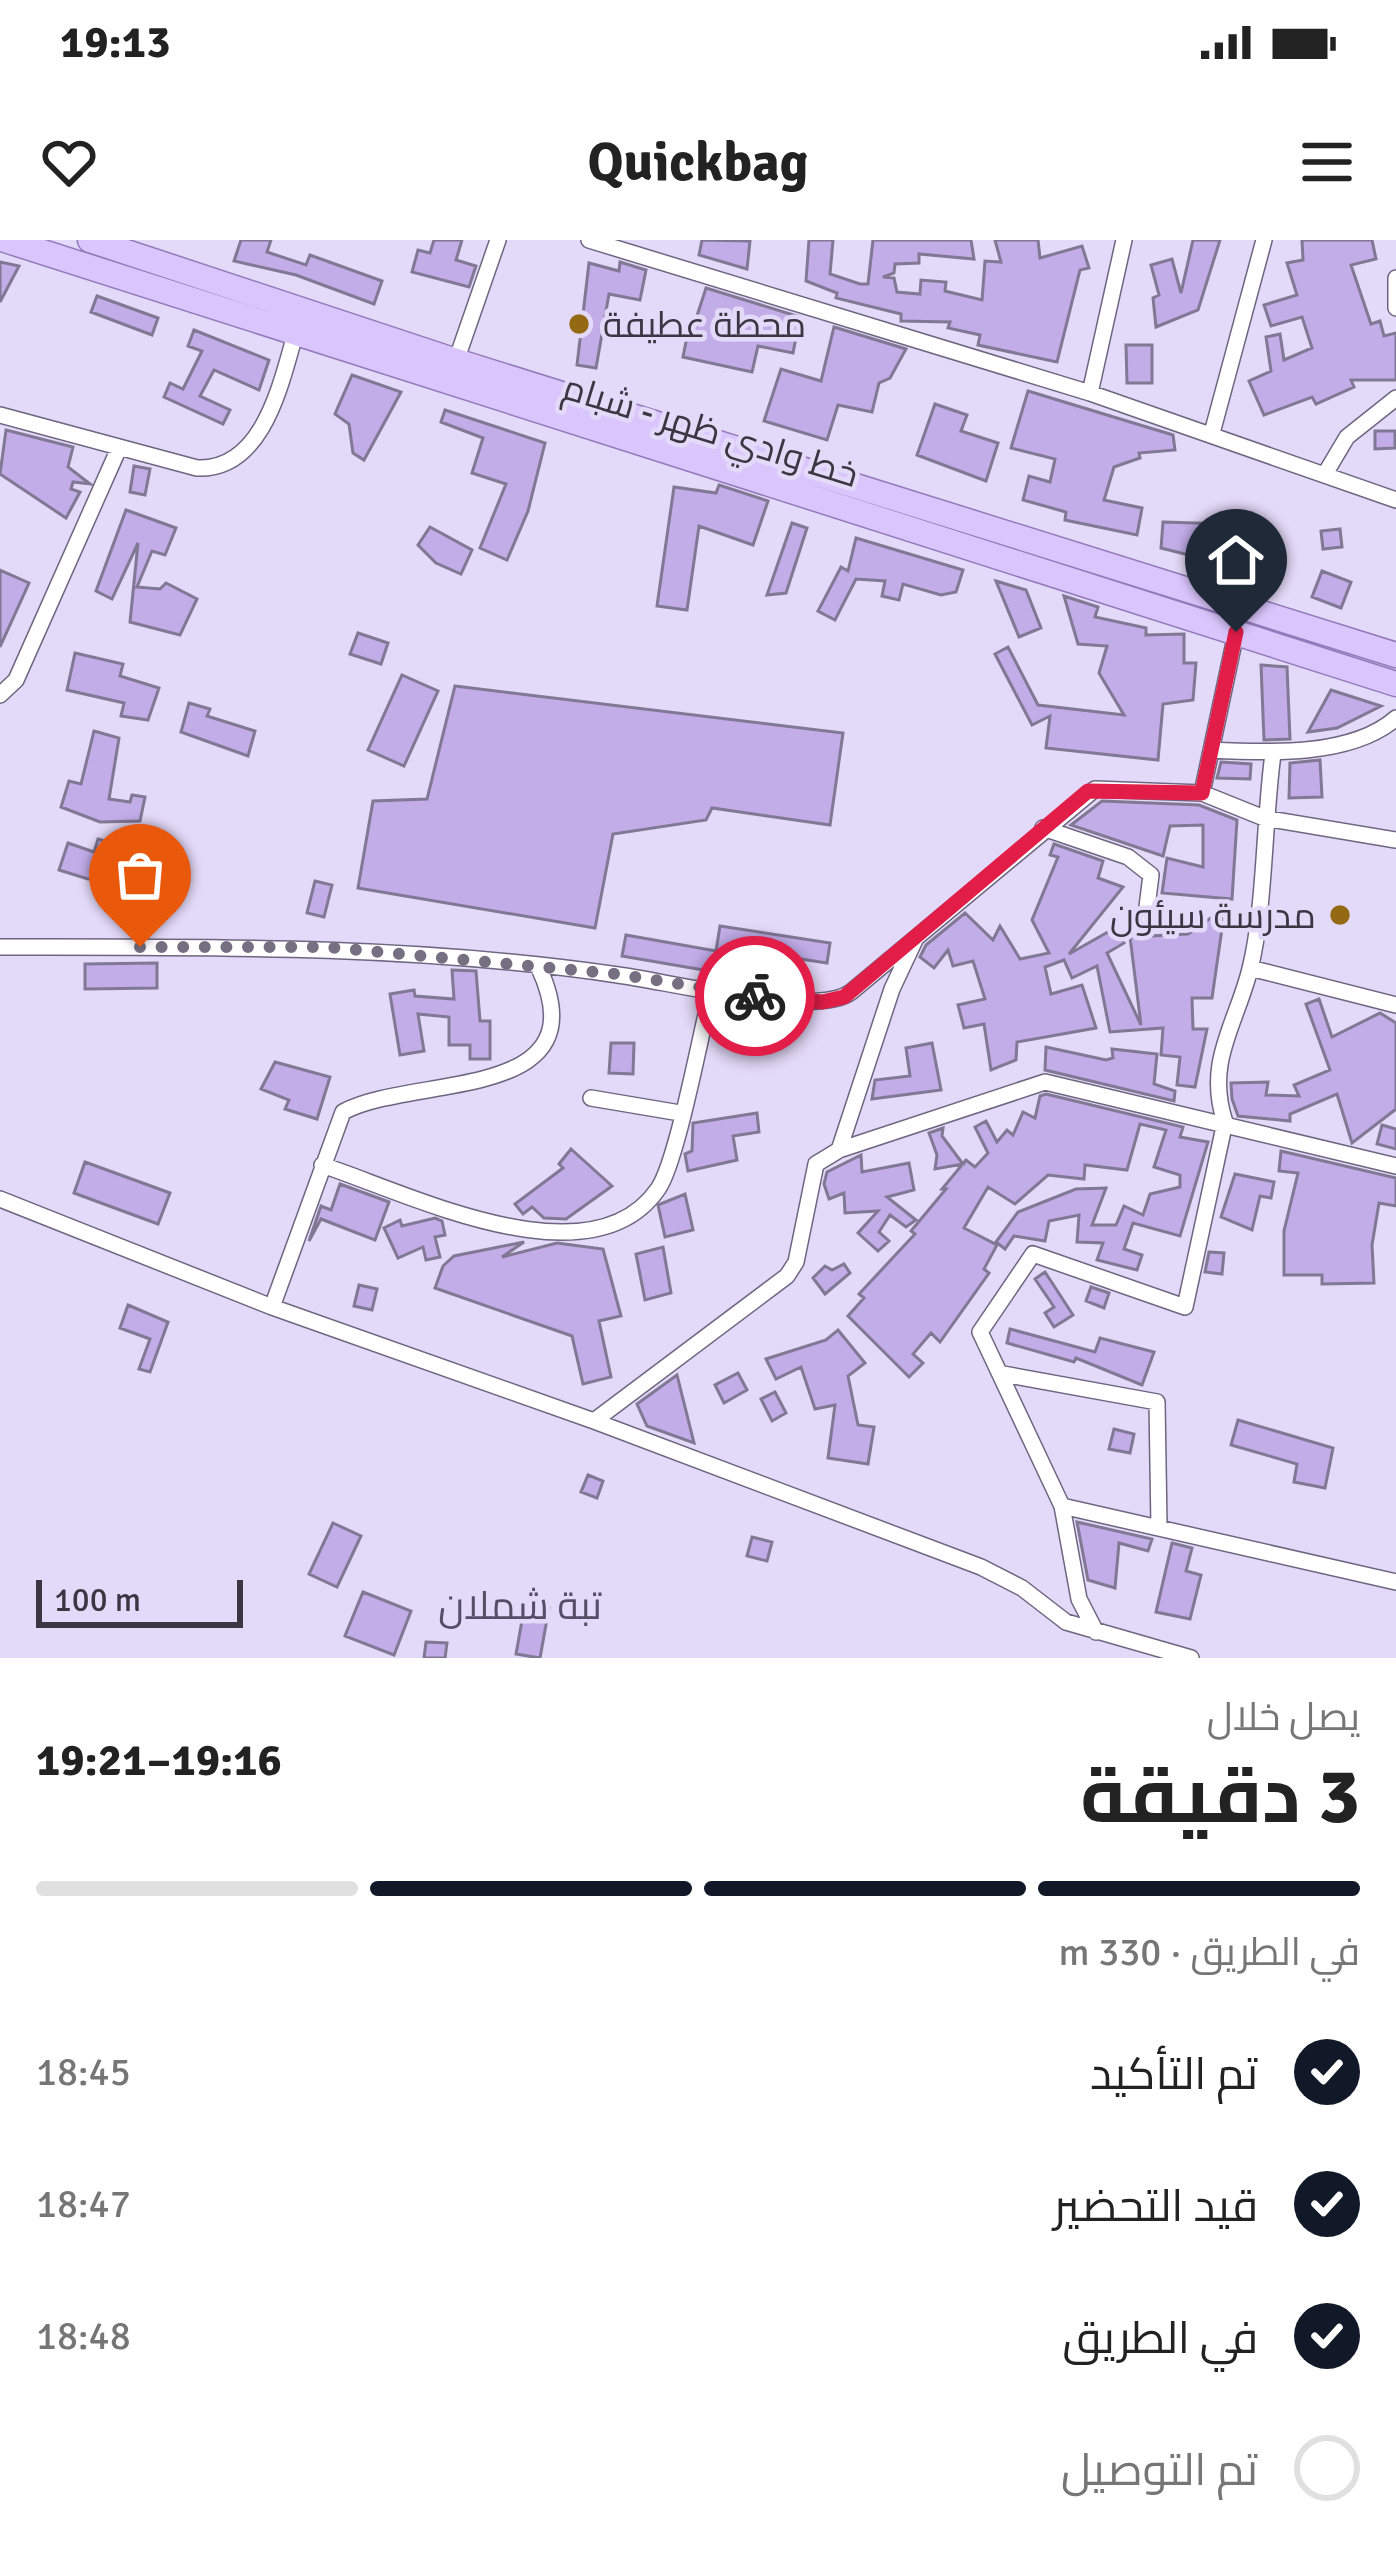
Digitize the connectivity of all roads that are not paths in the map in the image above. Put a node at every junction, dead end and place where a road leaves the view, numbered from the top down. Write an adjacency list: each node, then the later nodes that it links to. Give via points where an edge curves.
1 (5, 240): 10 (main road, خط وادي ظهر - شبام)
2 (90, 240): 11 (main road, خط وادي ظهر - شبام)
3 (498, 240): 11 (street)
4 (590, 240): 7 (street)
5 (1124, 240): 12 (street)
6 (1264, 240): 15 (street)
7 (647, 247): 12 (street)
8 (1396, 278): 9 (street)
9 (1396, 308)
10 (295, 335): 16 (street, via 273,409 231,461 197,468); 19 (main road, خط وادي ظهر - شبام)
11 (456, 361): 20 (main road, خط وادي ظهر - شبام)
12 (1090, 393): 15 (street)
13 (1396, 398): 17 (street, via 1347,437)
14 (0, 416): 16 (street)
15 (1212, 433): 17 (street)
16 (119, 448): 22 (street, via 16,680)
17 (1325, 474): 18 (street)
18 (1396, 500)
19 (1236, 632): 21 (main road, خط وادي ظهر - شبام); 24 (street)
20 (1396, 655)
21 (1396, 684)
22 (0, 694)
23 (1396, 718): 25 (street, via 1378,734)
24 (1211, 750): 25 (street); 26 (street)
25 (1273, 754): 27 (street)
26 (1202, 793): 27 (street); 28 (street, via 1095,789)
27 (1264, 818): 29 (street); 34 (street)
28 (1043, 828): 30 (street, via 1128,857 1151,875); 31 (street)
29 (1396, 840)
30 (1147, 915)
31 (919, 931): 35 (street, via 836,1000); 40 (street)
32 (0, 947): 33 (street, via 326,947)
33 (539, 968): 35 (street); 41 (street, via 556,1009 538,1051 482,1079 349,1109)
34 (1250, 968): 36 (street); 39 (street, via 1219,1049 1216,1095)
35 (711, 993): 38 (street)
36 (1396, 1005)
37 (591, 1098): 38 (street)
38 (680, 1114): 41 (street, via 662,1185 641,1209 609,1226 562,1234 519,1230)
39 (1225, 1122): 40 (street, via 1045,1082); 42 (street); 45 (street, via 1185,1307 1033,1253 980,1332)
40 (839, 1150): 46 (street, via 816,1164 788,1276)
41 (322, 1165): 44 (street)
42 (1396, 1166)
43 (0, 1199): 44 (street)
44 (272, 1307): 46 (street)
45 (1004, 1374): 47 (street); 48 (street, via 1157,1402)
46 (594, 1420): 50 (street, via 981,1567 1066,1622)
47 (1062, 1506): 48 (street); 50 (street, via 1078,1599)
48 (1160, 1526): 49 (street)
49 (1396, 1582)
50 (1096, 1632): 51 (street)
51 (1136, 1640): 52 (street); 53 (street)
52 (1168, 1658)
53 (1191, 1658)

